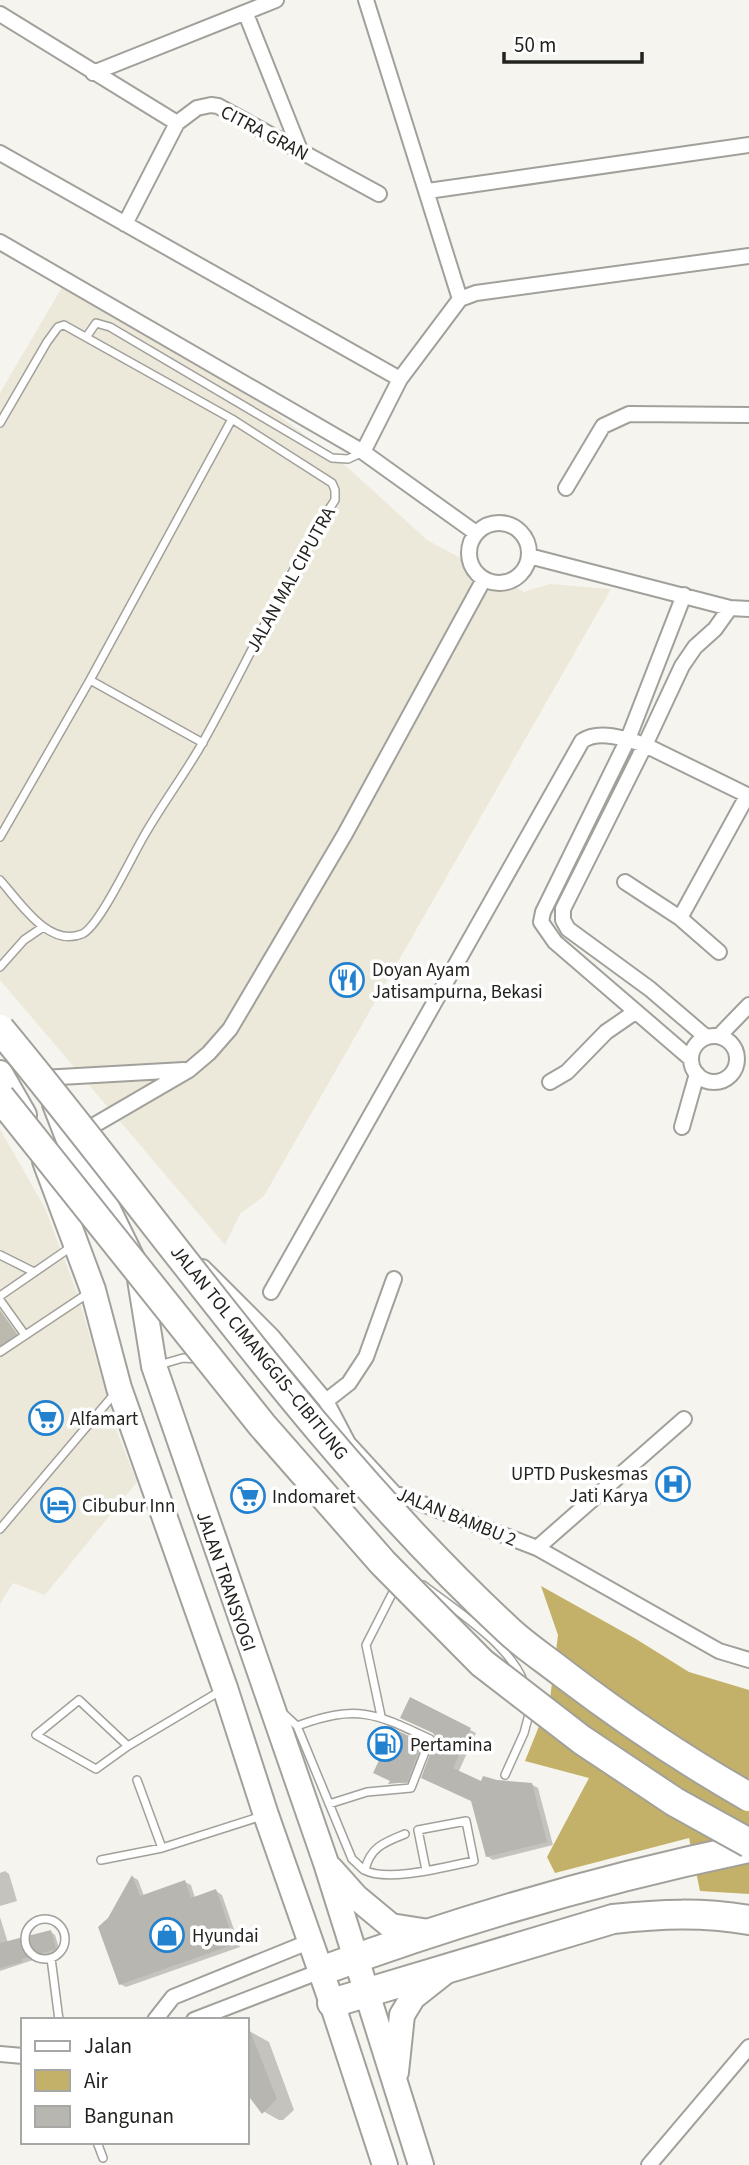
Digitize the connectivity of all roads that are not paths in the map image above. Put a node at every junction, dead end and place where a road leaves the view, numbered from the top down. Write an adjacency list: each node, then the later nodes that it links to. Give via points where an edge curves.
1 (276, 0): 4 (street)
2 (366, 0): 10 (street)
3 (0, 14): 5 (street)
4 (246, 14): 5 (street); 8 (street)
5 (93, 73): 6 (street)
6 (177, 123): 8 (street, CITRA GRAN, via 197,108 218,106); 12 (street)
7 (749, 145): 10 (street)
8 (300, 150): 11 (street, CITRA GRAN)
9 (0, 153): 12 (street)
10 (428, 191): 15 (street)
11 (379, 194)
12 (125, 224): 17 (street)
13 (0, 242): 21 (street)
14 (749, 256): 15 (street, via 476,293)
15 (460, 299): 17 (street)
16 (88, 336): 19 (lane, JALAN MAL CIPUTRA); 20 (lane, JALAN MAL CIPUTRA, via 64,325 58,327); 21 (lane, via 96,323 110,327 332,458 348,459)
17 (400, 379): 21 (street)
18 (749, 415): 22 (street, via 629,414 603,426)
19 (232, 419): 29 (lane); 31 (lane, JALAN MAL CIPUTRA, via 326,479 336,495)
20 (0, 423)
21 (363, 452): 23 (street)
22 (566, 488)
23 (475, 533): 24 (street, via 484,526 507,524 524,536); 25 (street, via 469,558)
24 (529, 556): 25 (street, via 524,570 513,580 498,583); 26 (street)
25 (484, 579): 47 (street, via 345,834 230,1029)
26 (684, 596): 27 (street); 30 (street)
27 (730, 608): 28 (street); 32 (street, via 682,666)
28 (749, 609)
29 (90, 680): 31 (lane); 34 (lane)
30 (628, 739): 32 (street); 42 (street, via 541,922 555,942); 60 (street, via 593,736 577,748)
31 (203, 743): 38 (lane, JALAN MAL CIPUTRA, via 88,931 61,937)
32 (645, 745): 33 (street); 45 (street, via 563,909 563,920 568,929)
33 (748, 796): 37 (street)
34 (0, 836)
35 (0, 880): 38 (lane)
36 (625, 882): 37 (street)
37 (680, 918): 39 (street)
38 (43, 927): 40 (lane)
39 (719, 952)
40 (0, 967)
41 (749, 1005): 45 (street)
42 (635, 1012): 46 (street); 50 (street)
43 (0, 1014): 49 (highway, JALAN TRANSYOGI)
44 (0, 1029): 79 (highway, JALAN TOL CIMANGGIS–CIBITUNG, bridge, via 293,1399 413,1535 520,1640 606,1707)
45 (713, 1036): 46 (street, via 694,1046); 48 (street, via 734,1048 735,1068 721,1080 708,1081)
46 (691, 1059): 48 (street)
47 (188, 1070): 49 (street); 53 (street)
48 (696, 1074): 52 (street)
49 (42, 1078): 53 (highway, JALAN TRANSYOGI)
50 (550, 1082)
51 (1, 1083): 55 (highway, JALAN TRANSYOGI, via 27,1120); 83 (highway, bridge, via 262,1425 383,1563 482,1663 582,1740)
52 (682, 1127)
53 (69, 1140): 54 (highway, JALAN TRANSYOGI)
54 (99, 1191): 64 (highway, JALAN TRANSYOGI, via 139,1273); 66 (street, JALAN BAMBU 2, via 122,1197 138,1208 206,1270 272,1336)
55 (76, 1243): 57 (lane); 59 (highway, JALAN TRANSYOGI)
56 (0, 1255): 57 (lane)
57 (34, 1272): 61 (lane)
58 (394, 1279): 66 (street, via 366,1357 349,1383)
59 (93, 1290): 62 (lane); 65 (highway, JALAN TRANSYOGI)
60 (271, 1292)
61 (0, 1298): 62 (lane)
62 (25, 1335): 63 (lane)
63 (0, 1352)
64 (154, 1366): 73 (highway, JALAN TRANSYOGI); 74 (lane, via 183,1357 212,1361 238,1381 312,1478 387,1559 404,1571 366,1645)
65 (119, 1388): 68 (lane); 72 (highway, JALAN TRANSYOGI)
66 (326, 1401): 69 (street, JALAN BAMBU 2, via 348,1443 394,1493)
67 (684, 1419): 69 (street)
68 (0, 1528)
69 (537, 1548): 71 (street, JALAN BAMBU 2, via 719,1650)
70 (414, 1579): 77 (lane, via 485,1631 521,1672 531,1705)
71 (749, 1660)
72 (225, 1688): 76 (lane); 81 (highway, JALAN TRANSYOGI)
73 (268, 1700): 75 (lane); 86 (highway, JALAN TRANSYOGI)
74 (382, 1716): 75 (lane, via 349,1712); 80 (lane, via 430,1739 411,1788 367,1792)
75 (297, 1726): 80 (lane)
76 (128, 1746): 76 (lane, via 79,1700 36,1735 96,1769)
77 (505, 1775)
78 (137, 1780): 84 (lane)
79 (749, 1797)
80 (329, 1804): 87 (lane, via 352,1858)
81 (266, 1815): 84 (lane); 91 (highway, JALAN TRANSYOGI)
82 (405, 1834): 87 (lane, via 380,1844 368,1857)
83 (749, 1845): 90 (highway)
84 (162, 1848): 85 (lane)
85 (101, 1860)
86 (326, 1863): 90 (highway, via 356,1897 391,1926); 93 (highway, JALAN TRANSYOGI)
87 (365, 1870): 88 (lane, via 398,1875)
88 (426, 1870): 88 (lane, via 474,1861 466,1821 418,1830)
89 (749, 1920): 94 (highway, via 712,1914 612,1919)
90 (435, 1933): 93 (highway)
91 (311, 1941): 95 (highway, JALAN TRANSYOGI); 99 (street, via 173,1997)
92 (51, 1958): 92 (lane, via 30,1952 25,1941 34,1922 46,1919 64,1931 61,1952); 98 (lane)
93 (355, 1959): 95 (highway); 96 (highway, JALAN TRANSYOGI)
94 (452, 1966): 96 (highway); 104 (highway, via 413,1997 402,2015)
95 (321, 1971): 97 (highway, JALAN TRANSYOGI); 100 (street)
96 (365, 1992): 97 (highway); 104 (highway, JALAN TRANSYOGI)
97 (332, 2003): 107 (highway, JALAN TRANSYOGI)
98 (59, 2018)
99 (157, 2018)
100 (199, 2018)
101 (749, 2048): 109 (street)
102 (0, 2054): 103 (street)
103 (21, 2056)
104 (395, 2083): 108 (highway, JALAN TRANSYOGI)
105 (98, 2144): 106 (lane)
106 (103, 2158)
107 (385, 2165)
108 (421, 2165)
109 (649, 2165)

